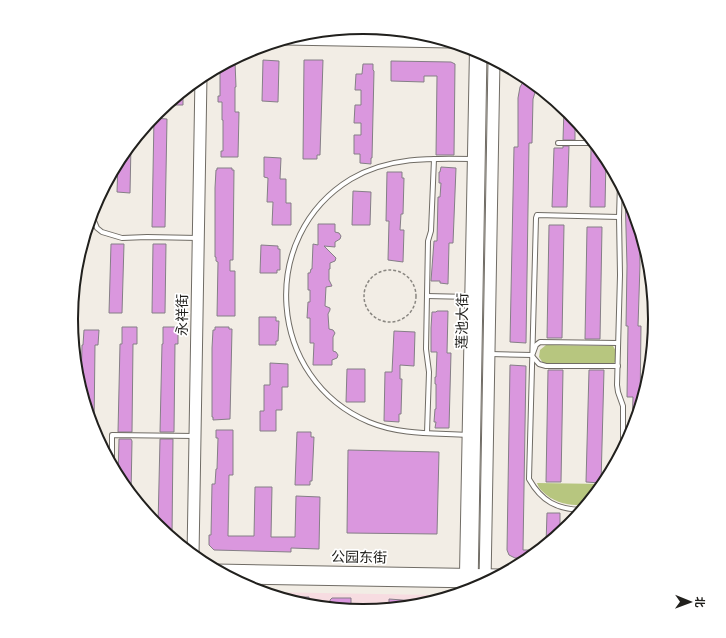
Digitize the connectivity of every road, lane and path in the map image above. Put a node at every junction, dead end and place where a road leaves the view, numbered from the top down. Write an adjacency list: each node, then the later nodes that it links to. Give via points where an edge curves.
1 (306, 39): 2 (street)
2 (428, 42)
3 (474, 57): 10 (street)
4 (481, 60): 32 (street, 莲池大街)
5 (494, 66): 19 (street, 莲池大街)
6 (201, 85): 14 (street, 永祥街)
7 (558, 143): 8 (lane)
8 (587, 143)
9 (434, 159): 10 (lane); 15 (lane); 22 (lane, via 397,162 373,169 351,179 331,194 314,212 296,244 286,292 287,317 293,341 311,375 327,394 346,410 369,422 393,429)
10 (472, 159): 16 (street)
11 (620, 195): 12 (lane)
12 (619, 217): 18 (lane); 20 (lane, via 537,215)
13 (95, 223): 14 (lane, via 102,232 122,238)
14 (199, 238): 25 (street, 永祥街)
15 (427, 296): 16 (lane); 22 (lane)
16 (470, 297): 23 (street)
17 (366, 308): 17 (path, via 364,292 368,282 376,274 386,270 397,271 413,284 416,296 414,305 400,320 383,322 373,317)
18 (618, 343): 20 (lane, via 540,342); 21 (lane)
19 (489, 354): 20 (lane); 30 (street, 莲池大街)
20 (532, 355): 21 (lane, via 539,364 546,366); 27 (lane, via 529,479 544,499 555,505)
21 (618, 366): 24 (lane, via 618,392 623,406)
22 (427, 433): 23 (lane)
23 (467, 434): 32 (street)
24 (623, 435)
25 (195, 436): 26 (lane, via 112,435); 28 (street, 永祥街)
26 (112, 454)
27 (575, 509)
28 (193, 547)
29 (228, 570): 32 (street, 公园东街)
30 (486, 576)
31 (245, 578): 32 (street, 公园东街)
32 (470, 580)

